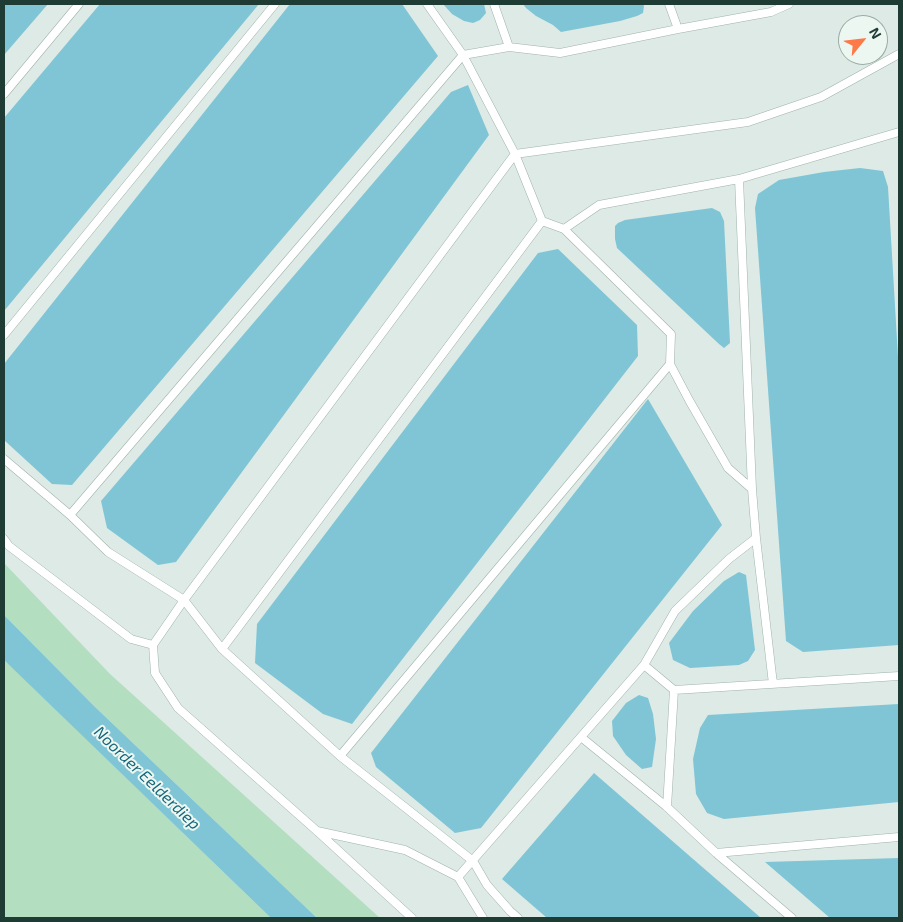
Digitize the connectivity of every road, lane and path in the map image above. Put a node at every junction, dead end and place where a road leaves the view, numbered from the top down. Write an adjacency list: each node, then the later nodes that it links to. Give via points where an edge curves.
1 (79, 4): 11 (lane)
2 (275, 4): 17 (lane)
3 (427, 4): 10 (lane)
4 (494, 4): 8 (lane)
5 (669, 4): 7 (lane)
6 (789, 4): 7 (lane, via 772,12)
7 (678, 29): 8 (lane, via 560,53)
8 (509, 47): 10 (lane)
9 (899, 54): 13 (lane, via 821,97 748,122)
10 (464, 55): 13 (lane); 21 (lane)
11 (4, 94)
12 (899, 132): 14 (lane)
13 (515, 154): 15 (lane); 24 (lane)
14 (740, 179): 16 (lane, via 599,205); 20 (lane)
15 (542, 221): 16 (lane); 26 (lane)
16 (564, 229): 18 (lane, via 671,334)
17 (4, 335)
18 (670, 364): 20 (lane, via 728,468); 32 (lane)
19 (4, 459): 21 (lane)
20 (752, 488): 22 (lane)
21 (70, 515): 24 (lane, via 108,552)
22 (756, 538): 27 (lane, via 675,611); 29 (lane)
23 (4, 539): 25 (lane, via 131,638)
24 (184, 600): 25 (lane); 26 (lane)
25 (152, 645): 34 (lane, via 155,673 178,708)
26 (222, 649): 32 (lane)
27 (644, 665): 30 (lane); 31 (lane)
28 (899, 676): 29 (lane)
29 (773, 684): 30 (lane)
30 (674, 690): 33 (lane)
31 (581, 737): 33 (lane); 37 (lane)
32 (340, 756): 37 (lane)
33 (667, 807): 36 (lane)
34 (317, 831): 38 (lane, via 405,850); 39 (lane)
35 (899, 837): 36 (lane)
36 (716, 853): 42 (lane)
37 (473, 861): 38 (lane); 41 (lane, via 487,884)
38 (458, 877): 40 (lane)
39 (412, 918)
40 (483, 918)
41 (518, 918)
42 (792, 918)

